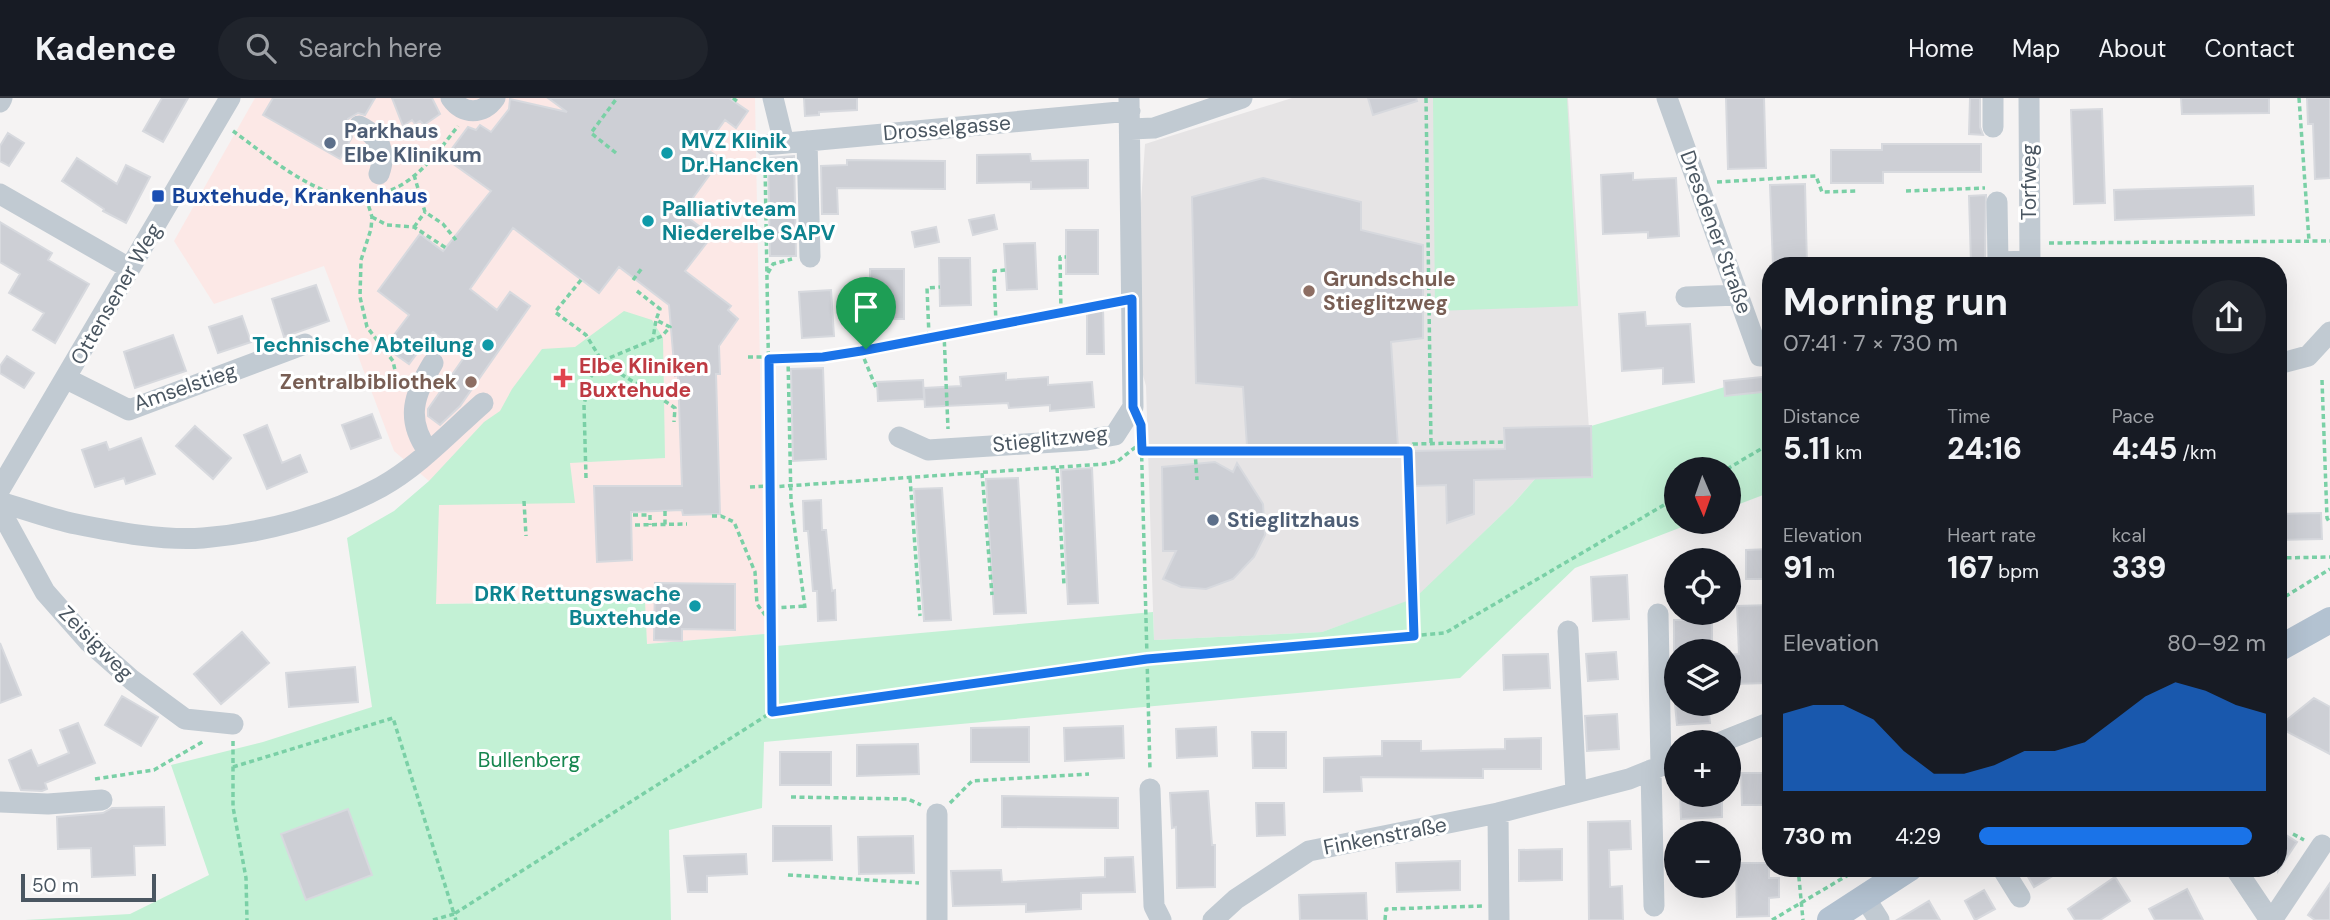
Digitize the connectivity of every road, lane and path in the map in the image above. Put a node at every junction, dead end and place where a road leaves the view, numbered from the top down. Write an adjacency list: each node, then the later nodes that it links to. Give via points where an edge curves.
1 (230, 98): 41 (street, Ottensener Weg)
2 (452, 98): 3 (street, via 461,108 473,111 486,108)
3 (495, 98)
4 (617, 98): 21 (path, via 591,133)
5 (733, 98): 13 (path)
6 (773, 98): 20 (street)
7 (1241, 98): 14 (street, Drosselgasse, via 1154,128)
8 (1426, 98): 79 (path)
9 (1668, 98): 24 (street, Dresdener Straße)
10 (1993, 98): 18 (street)
11 (2029, 98): 40 (street, Torfweg)
12 (2299, 98): 34 (path)
13 (738, 102)
14 (1131, 107): 19 (street, Drosselgasse); 51 (street, Stieglitzweg)
15 (464, 119): 23 (path)
16 (359, 125): 22 (street, via 381,146)
17 (225, 126): 29 (path, via 316,187 332,194)
18 (1993, 127)
19 (807, 141): 20 (street, Drosselgasse); 37 (street)
20 (774, 144): 44 (path)
21 (617, 153)
22 (379, 174)
23 (414, 175): 29 (path, via 404,185); 30 (path)
24 (1698, 183): 25 (path, via 1816,176 1822,192); 49 (street, Dresdener Straße)
25 (1858, 191)
26 (1906, 191): 28 (path)
27 (0, 194): 41 (street)
28 (1992, 195): 39 (street)
29 (370, 198): 31 (path)
30 (425, 212): 32 (path); 33 (path)
31 (372, 217): 32 (path, via 387,225); 72 (path, via 360,260 360,298 368,327 393,361)
32 (415, 227): 36 (path)
33 (456, 240)
34 (2309, 241): 35 (path); 40 (path)
35 (2330, 242)
36 (446, 247)
37 (810, 257): 44 (path, via 783,259 773,264)
38 (1066, 257): 53 (path, via 1060,257)
39 (1998, 257)
40 (2030, 257)
41 (129, 268): 69 (street, Ottensener Weg)
42 (642, 268): 46 (path)
43 (1005, 270): 55 (path, via 994,271)
44 (767, 275): 64 (path)
45 (581, 280): 66 (path, via 555,312 586,335)
46 (633, 281)
47 (940, 287): 58 (path, via 927,288)
48 (638, 291): 54 (path, via 660,309)
49 (1738, 295): 50 (street); 62 (street, Dresdener Straße)
50 (1686, 297)
51 (1132, 299): 53 (path); 74 (street, Stieglitzweg)
52 (870, 305): 61 (path, via 864,306)
53 (1061, 312): 55 (path)
54 (656, 320): 59 (path); 59 (path, via 670,327)
55 (996, 324): 57 (path)
56 (2330, 332): 67 (street, via 2308,356)
57 (944, 333): 58 (path); 81 (path)
58 (929, 336): 61 (path)
59 (653, 339): 66 (path)
60 (305, 344): 69 (street, Amselstieg, via 129,410)
61 (864, 350): 65 (path); 71 (path)
62 (1762, 356)
63 (748, 357): 64 (path)
64 (769, 358): 65 (path); 94 (path)
65 (788, 358): 92 (path)
66 (602, 361): 75 (path, via 675,408); 89 (path, via 590,378 584,405)
67 (2287, 362)
68 (433, 363): 82 (street, via 418,387 414,412 418,437)
69 (67, 379): 95 (street, Ottensener Weg)
70 (2322, 380): 103 (path)
71 (877, 390)
72 (401, 397)
73 (484, 403): 82 (street)
74 (1133, 407): 77 (path); 81 (street, Stieglitzweg, via 1115,435)
75 (674, 422)
76 (899, 437): 81 (street, Stieglitzweg, via 928,450)
77 (1142, 442): 83 (path); 87 (path, via 1118,461)
78 (1505, 442): 79 (path)
79 (1432, 443): 85 (path, via 1413,444)
80 (1762, 448): 86 (path)
81 (948, 449)
82 (428, 451): 97 (street, via 381,487 325,513 202,538 76,524)
83 (1142, 451): 84 (path); 123 (path)
84 (1195, 451): 85 (path); 91 (path)
85 (1408, 451): 121 (path)
86 (1741, 461)
87 (1057, 468): 88 (path); 112 (path)
88 (982, 473): 90 (path); 113 (path)
89 (586, 478)
90 (909, 478): 92 (path); 117 (path)
91 (1197, 480)
92 (791, 486): 94 (path); 115 (path, via 805,607)
93 (750, 487): 94 (path)
94 (771, 487): 115 (path)
95 (0, 489)
96 (524, 501): 108 (path)
97 (0, 502)
98 (1664, 505): 121 (path, via 1445,633)
99 (0, 510): 125 (street, Zeisigweg, via 45,592 97,649 185,719)
100 (665, 511): 104 (path)
101 (633, 515): 107 (path, via 650,515)
102 (712, 516): 119 (path, via 734,522 755,572 757,604)
103 (2330, 523)
104 (666, 524): 105 (path); 107 (path)
105 (687, 524)
106 (635, 525): 107 (path)
107 (650, 525)
108 (526, 536)
109 (2330, 557): 110 (path)
110 (2287, 558)
111 (2330, 569): 114 (path)
112 (1065, 585)
113 (992, 595)
114 (2287, 595)
115 (773, 608): 119 (path)
116 (1658, 614): 128 (street)
117 (920, 616)
118 (2330, 620): 122 (main road)
119 (773, 625): 124 (path)
120 (1568, 631): 133 (street)
121 (1414, 636): 123 (path)
122 (2287, 644)
123 (1147, 659): 124 (path); 132 (path)
124 (772, 712): 152 (path)
125 (233, 724): 129 (path); 131 (path, via 154,770)
126 (1762, 726): 127 (street)
127 (1741, 734)
128 (1663, 765): 133 (street, Finkenstraße); 149 (street)
129 (233, 767): 152 (path, via 393,718); 153 (path, via 233,807 246,878)
130 (1089, 774): 138 (path, via 972,782)
131 (88, 780)
132 (1150, 789): 157 (street, via 1154,905)
133 (1576, 793): 137 (street, Finkenstraße)
134 (791, 797): 138 (path, via 908,799)
135 (102, 800): 136 (street)
136 (0, 802)
137 (1498, 813): 151 (street); 158 (street, Finkenstraße, via 1309,851 1236,899)
138 (937, 814): 146 (street)
139 (2322, 845): 163 (street)
140 (788, 875): 146 (path)
141 (1799, 877): 148 (path)
142 (1845, 877): 148 (path)
143 (1902, 877): 150 (main road)
144 (2007, 877): 147 (street)
145 (2241, 877): 163 (street)
146 (937, 884): 156 (street)
147 (2021, 897)
148 (1801, 904): 160 (path); 161 (path)
149 (1654, 906)
150 (1872, 909): 162 (main road)
151 (1498, 913): 159 (path, via 1386,909)
152 (454, 914): 154 (path); 155 (path)
153 (247, 920)
154 (433, 920)
155 (456, 920)
156 (937, 920)
157 (1161, 920)
158 (1213, 920)
159 (1385, 920)
160 (1772, 920)
161 (1803, 920)
162 (1830, 920)
163 (2271, 920)

